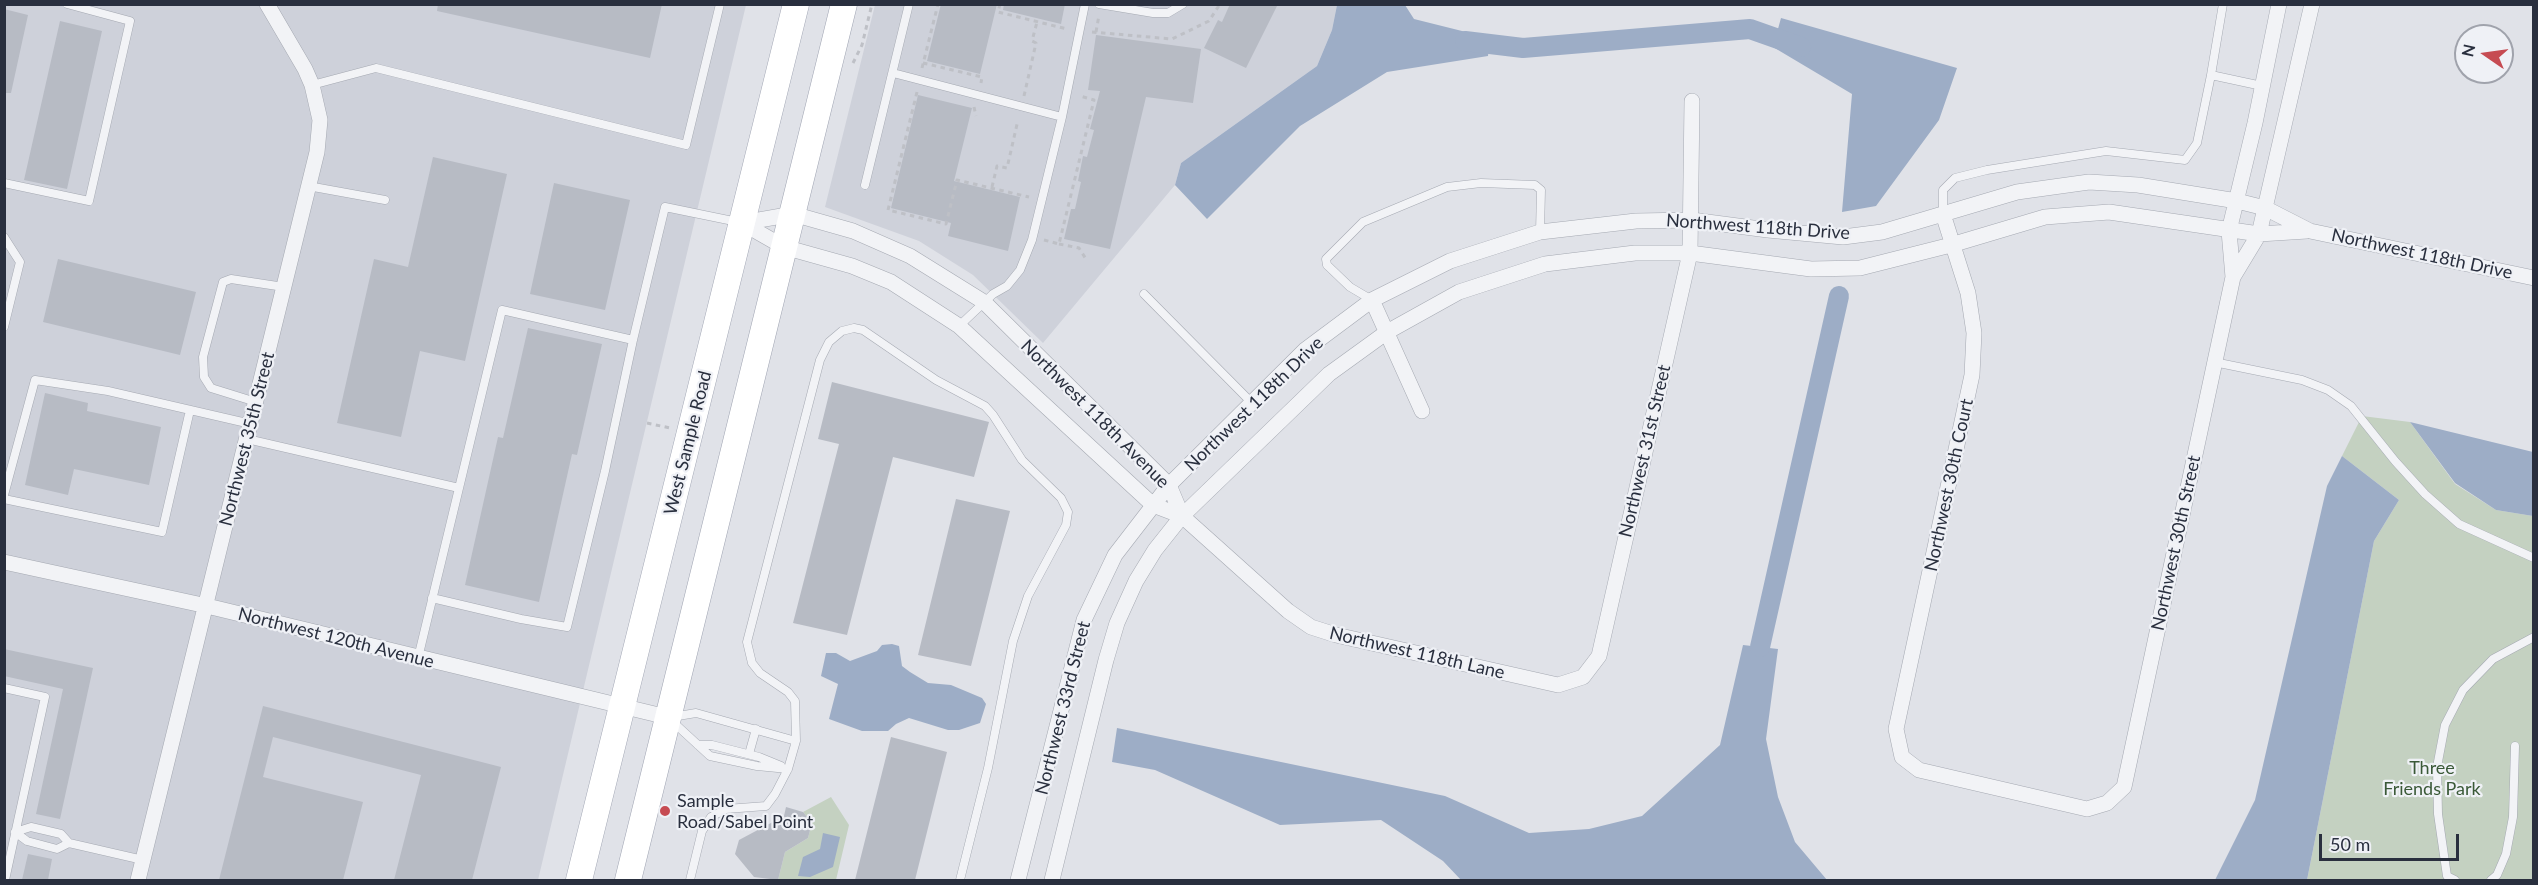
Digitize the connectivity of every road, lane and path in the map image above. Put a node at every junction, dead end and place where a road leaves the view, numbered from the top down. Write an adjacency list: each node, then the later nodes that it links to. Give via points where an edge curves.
1 (67, 4): 27 (lane, via 130,21 89,201)
2 (267, 4): 21 (street, Northwest 35th Street)
3 (720, 4): 21 (lane, via 686,145 376,68)
4 (796, 4): 38 (main road, West Sample Road)
5 (844, 4): 35 (main road)
6 (909, 4): 18 (lane)
7 (938, 4): 20 (path)
8 (1000, 4): 16 (path, via 998,12)
9 (1085, 4): 17 (lane)
10 (1099, 4): 11 (lane, via 1153,14 1168,13)
11 (1183, 4)
12 (1220, 4): 17 (path, via 1209,21 1172,39)
13 (2223, 4): 19 (lane)
14 (2279, 4): 23 (street, Northwest 30th Street)
15 (2312, 4): 34 (street, Northwest 30th Street)
16 (1037, 22): 17 (path); 25 (path)
17 (1080, 31): 26 (lane)
18 (893, 73): 20 (lane); 28 (lane)
19 (2211, 75): 23 (lane); 36 (lane, via 2197,142 2185,160 2106,151 1987,170 1955,178 1942,190)
20 (920, 80): 25 (lane); 30 (path, via 888,210 946,224 957,180)
21 (312, 85): 29 (street, Northwest 35th Street, via 320,120)
22 (1081, 86): 45 (path, via 1079,97 1094,100)
23 (2262, 86): 32 (street, Northwest 30th Street)
24 (1692, 101): 37 (street, Northwest 31st Street)
25 (1022, 106): 26 (lane); 30 (path, via 1007,168 997,166)
26 (1062, 117): 44 (lane)
27 (4, 183)
28 (865, 185)
29 (308, 186): 31 (lane); 52 (street, Northwest 35th Street)
30 (992, 188): 33 (path, via 1029,196)
31 (385, 200)
32 (2237, 201): 34 (street, Northwest 118th Drive); 36 (street, Northwest 118th Drive, via 2138,185 2089,182 2017,192); 39 (street, Northwest 30th Street)
33 (1027, 206)
34 (2265, 208): 40 (street, Northwest 118th Drive); 42 (street, Northwest 30th Street)
35 (793, 214): 38 (street, Northwest 118th Avenue); 47 (main road); 55 (street, Northwest 118th Avenue, via 853,231 910,256)
36 (1943, 214): 37 (street, Northwest 118th Drive, via 1882,232 1843,237); 46 (street, Northwest 30th Court)
37 (1692, 220): 41 (street, Northwest 118th Drive, via 1636,221); 48 (street, Northwest 31st Street)
38 (742, 223): 47 (street, Northwest 118th Avenue); 59 (lane, via 665,207); 81 (main road, West Sample Road)
39 (2229, 231): 42 (street, Northwest 118th Drive); 46 (street, Northwest 118th Drive, via 2109,212 2045,217); 51 (street, Northwest 30th Street)
40 (2310, 231): 42 (street, Northwest 118th Drive); 50 (street, Northwest 118th Drive)
41 (1540, 232): 54 (street, Northwest 118th Drive, via 1450,261); 54 (lane, via 1541,190 1535,184 1447,187 1363,222 1326,259 1327,265 1350,287)
42 (2259, 234): 51 (street, Northwest 30th Street)
43 (4, 237): 57 (lane, via 20,262)
44 (1032, 237): 45 (path); 55 (lane, via 1020,270 1007,286)
45 (1059, 244): 49 (path, via 1079,248)
46 (1951, 245): 48 (street, Northwest 118th Drive, via 1860,268 1810,269); 89 (street, Northwest 30th Court, via 1968,293 1974,333 1972,375 1896,729 1902,757 1919,770 2087,809)
47 (784, 247): 56 (street, Northwest 118th Avenue, via 852,266 891,282); 82 (main road)
48 (1690, 253): 58 (street, Northwest 118th Drive, via 1635,253 1545,264 1459,292); 79 (street, Northwest 31st Street, via 1599,656)
49 (1086, 259)
50 (2533, 276)
51 (2233, 277): 60 (street, Northwest 30th Street)
52 (284, 287): 61 (street, Northwest 35th Street); 61 (lane, via 231,279 223,282 203,357 204,377 211,388)
53 (1144, 294): 62 (lane)
54 (1372, 300): 58 (street); 62 (street, Northwest 118th Drive, via 1305,350)
55 (984, 302): 56 (lane); 68 (street, Northwest 118th Avenue)
56 (959, 326): 71 (street, Northwest 118th Avenue)
57 (4, 327)
58 (1387, 333): 64 (street); 72 (street, Northwest 118th Drive, via 1329,374)
59 (633, 340): 69 (lane, via 502,310); 75 (lane, via 567,627)
60 (2214, 362): 73 (lane, via 2302,380 2328,390 2352,406 2395,461 2459,524); 89 (street, Northwest 30th Street, via 2124,787)
61 (256, 402): 67 (street, Northwest 35th Street)
62 (1252, 403): 68 (street, Northwest 118th Drive)
63 (190, 410): 67 (lane); 70 (lane, via 108,391 35,380); 70 (lane, via 162,532)
64 (1422, 411)
65 (647, 423): 66 (path)
66 (672, 428)
67 (249, 432): 69 (lane); 76 (street, Northwest 35th Street)
68 (1169, 485): 71 (street, Northwest 33rd Street); 72 (street, Northwest 118th Avenue)
69 (459, 488): 75 (lane)
70 (4, 497)
71 (1153, 505): 72 (street, Northwest 118th Avenue); 99 (street, Northwest 33rd Street, via 1115,555 1084,620)
72 (1182, 516): 79 (street, Northwest 118th Lane, via 1311,627 1558,685); 100 (street, Northwest 33rd Street, via 1136,581 1117,623)
73 (2534, 558)
74 (4, 562): 76 (street, Northwest 120th Avenue)
75 (432, 598): 78 (lane)
76 (207, 606): 78 (street, Northwest 120th Avenue); 92 (street, Northwest 35th Street)
77 (2534, 637): 101 (lane, via 2493,658 2463,690 2445,725 2437,767 2438,814 2447,876)
78 (418, 658): 81 (street, Northwest 120th Avenue)
79 (1583, 677)
80 (4, 688): 90 (lane, via 45,697)
81 (622, 705): 82 (street, Northwest 120th Avenue); 95 (main road, West Sample Road)
82 (667, 717): 83 (lane, via 696,713); 85 (lane); 96 (main road)
83 (756, 729): 84 (lane); 87 (lane)
84 (796, 741): 88 (lane); 98 (lane, via 795,701 760,674 752,663 747,642 820,360 829,342 842,331 854,328 985,406 1022,460 1061,498 1068,512 1066,525 1028,596 1013,641 988,768)
85 (698, 745): 87 (lane); 88 (lane, via 710,756)
86 (2515, 746): 102 (lane, via 2506,854)
87 (749, 754): 88 (lane)
88 (788, 769): 97 (lane, via 766,806 726,809 711,817 702,831)
89 (2107, 803)
90 (15, 832): 91 (lane, via 27,841 57,849); 91 (lane, via 31,827 61,834); 93 (lane)
91 (69, 843): 92 (lane)
92 (143, 861): 94 (street, Northwest 35th Street)
93 (4, 880)
94 (138, 880)
95 (579, 880)
96 (628, 880)
97 (690, 880)
98 (960, 880)
99 (1018, 880)
100 (1052, 880)
101 (2455, 880)
102 (2491, 880)

